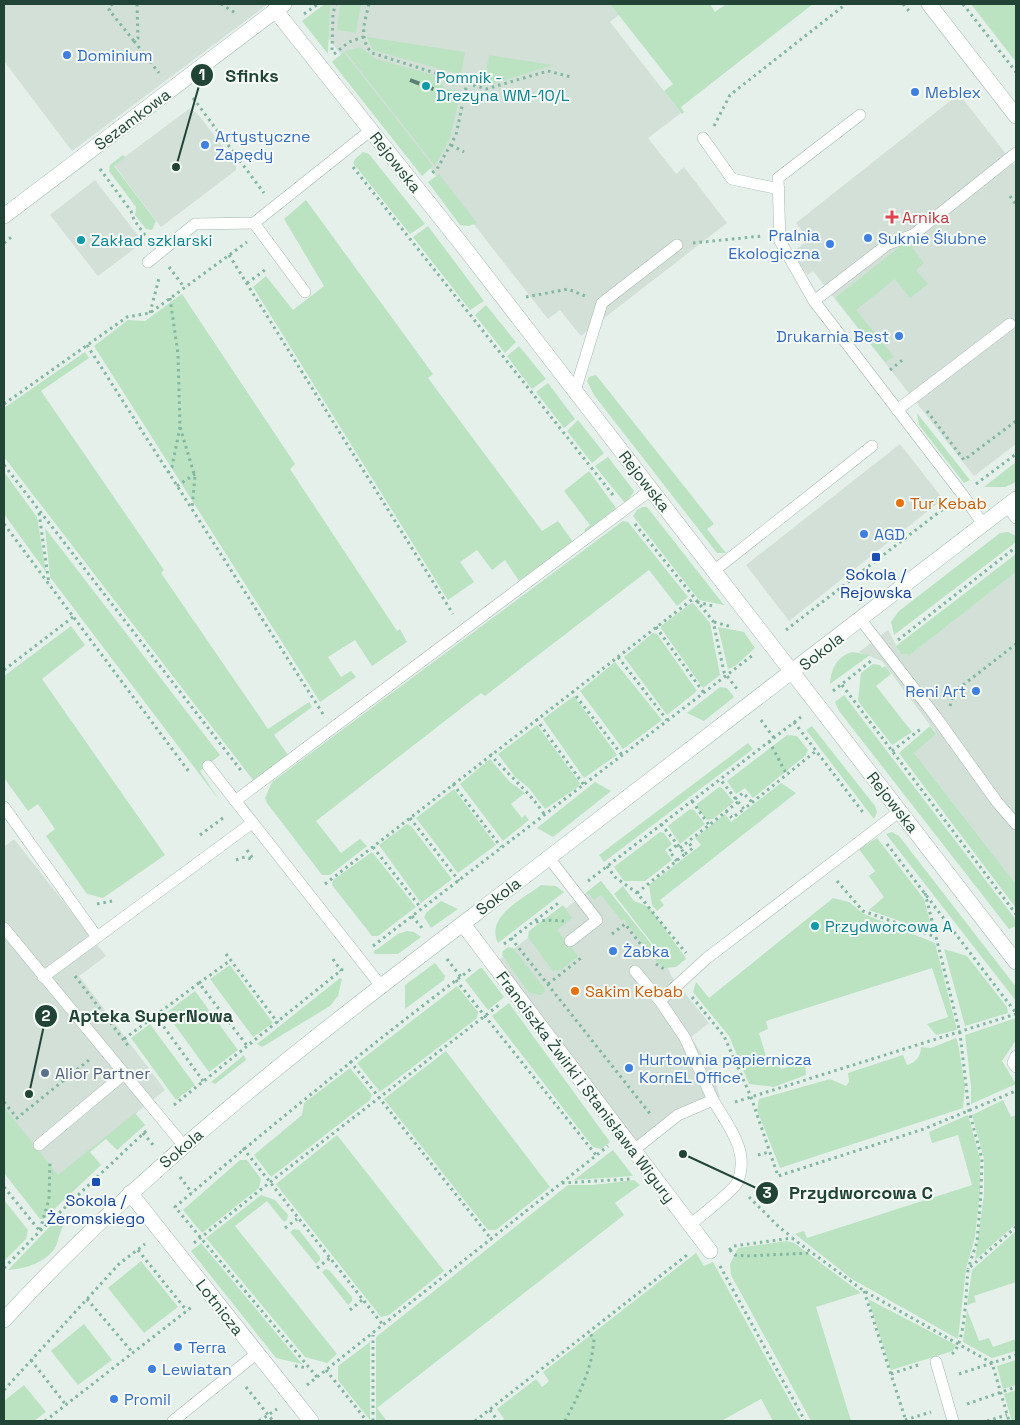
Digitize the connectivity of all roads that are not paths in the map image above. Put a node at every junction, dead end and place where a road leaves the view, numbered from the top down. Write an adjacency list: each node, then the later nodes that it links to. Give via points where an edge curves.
1 (929, 4): 4 (street)
2 (277, 6): 5 (street, Rejowska); 9 (street, Sezamkowa)
3 (860, 115): 8 (lane, via 778,178)
4 (1016, 116)
5 (371, 130): 10 (lane, via 277,205); 16 (street, Rejowska)
6 (703, 138): 8 (lane, via 732,179)
7 (1016, 154): 14 (lane, via 913,235 888,244)
8 (778, 189): 14 (lane, via 780,241)
9 (4, 216)
10 (257, 227): 12 (lane, via 195,224); 13 (lane)
11 (677, 245): 16 (lane, via 602,303)
12 (148, 262)
13 (305, 292)
14 (814, 301): 17 (lane)
15 (1010, 324): 17 (lane)
16 (575, 391): 19 (street, Rejowska)
17 (897, 410): 21 (lane)
18 (872, 446): 22 (lane)
19 (652, 490): 22 (street, Rejowska); 26 (lane)
20 (1013, 508): 21 (street, Sokola)
21 (983, 524): 23 (street, Sokola)
22 (715, 570): 24 (street, Rejowska)
23 (861, 620): 24 (street, Sokola); 30 (lane)
24 (793, 673): 28 (street, Rejowska); 31 (street, Sokola)
25 (208, 766): 26 (lane)
26 (235, 801): 29 (lane)
27 (4, 807): 34 (lane)
28 (900, 811): 36 (street, Rejowska); 40 (lane, via 707,958)
29 (252, 823): 34 (lane); 39 (lane)
30 (1016, 824)
31 (549, 858): 32 (street, Sokola); 35 (lane, via 597,920)
32 (463, 924): 39 (street, Sokola); 47 (street, Franciszka Żwirki i Stanisława Wigury)
33 (4, 928): 38 (lane)
34 (97, 937): 38 (lane)
35 (570, 942)
36 (1016, 962)
37 (635, 971): 40 (lane)
38 (43, 977): 43 (lane)
39 (381, 986): 46 (street, Sokola)
40 (660, 1001): 44 (lane, via 685,1038)
41 (1016, 1056): 42 (lane, via 1013,1063)
42 (1016, 1067)
43 (124, 1074): 45 (lane); 46 (lane)
44 (713, 1100): 47 (lane, via 678,1115); 49 (lane, via 737,1140 742,1159 736,1184)
45 (39, 1145)
46 (184, 1146): 48 (street, Sokola)
47 (634, 1150): 49 (street, Franciszka Żwirki i Stanisława Wigury)
48 (130, 1193): 51 (street, Sokola); 52 (street, Lotnicza)
49 (690, 1225): 50 (street, Franciszka Żwirki i Stanisława Wigury)
50 (709, 1251)
51 (4, 1320)
52 (256, 1354): 54 (lane); 55 (street, Lotnicza)
53 (931, 1362): 56 (lane)
54 (173, 1421)
55 (311, 1421)
56 (953, 1421)

